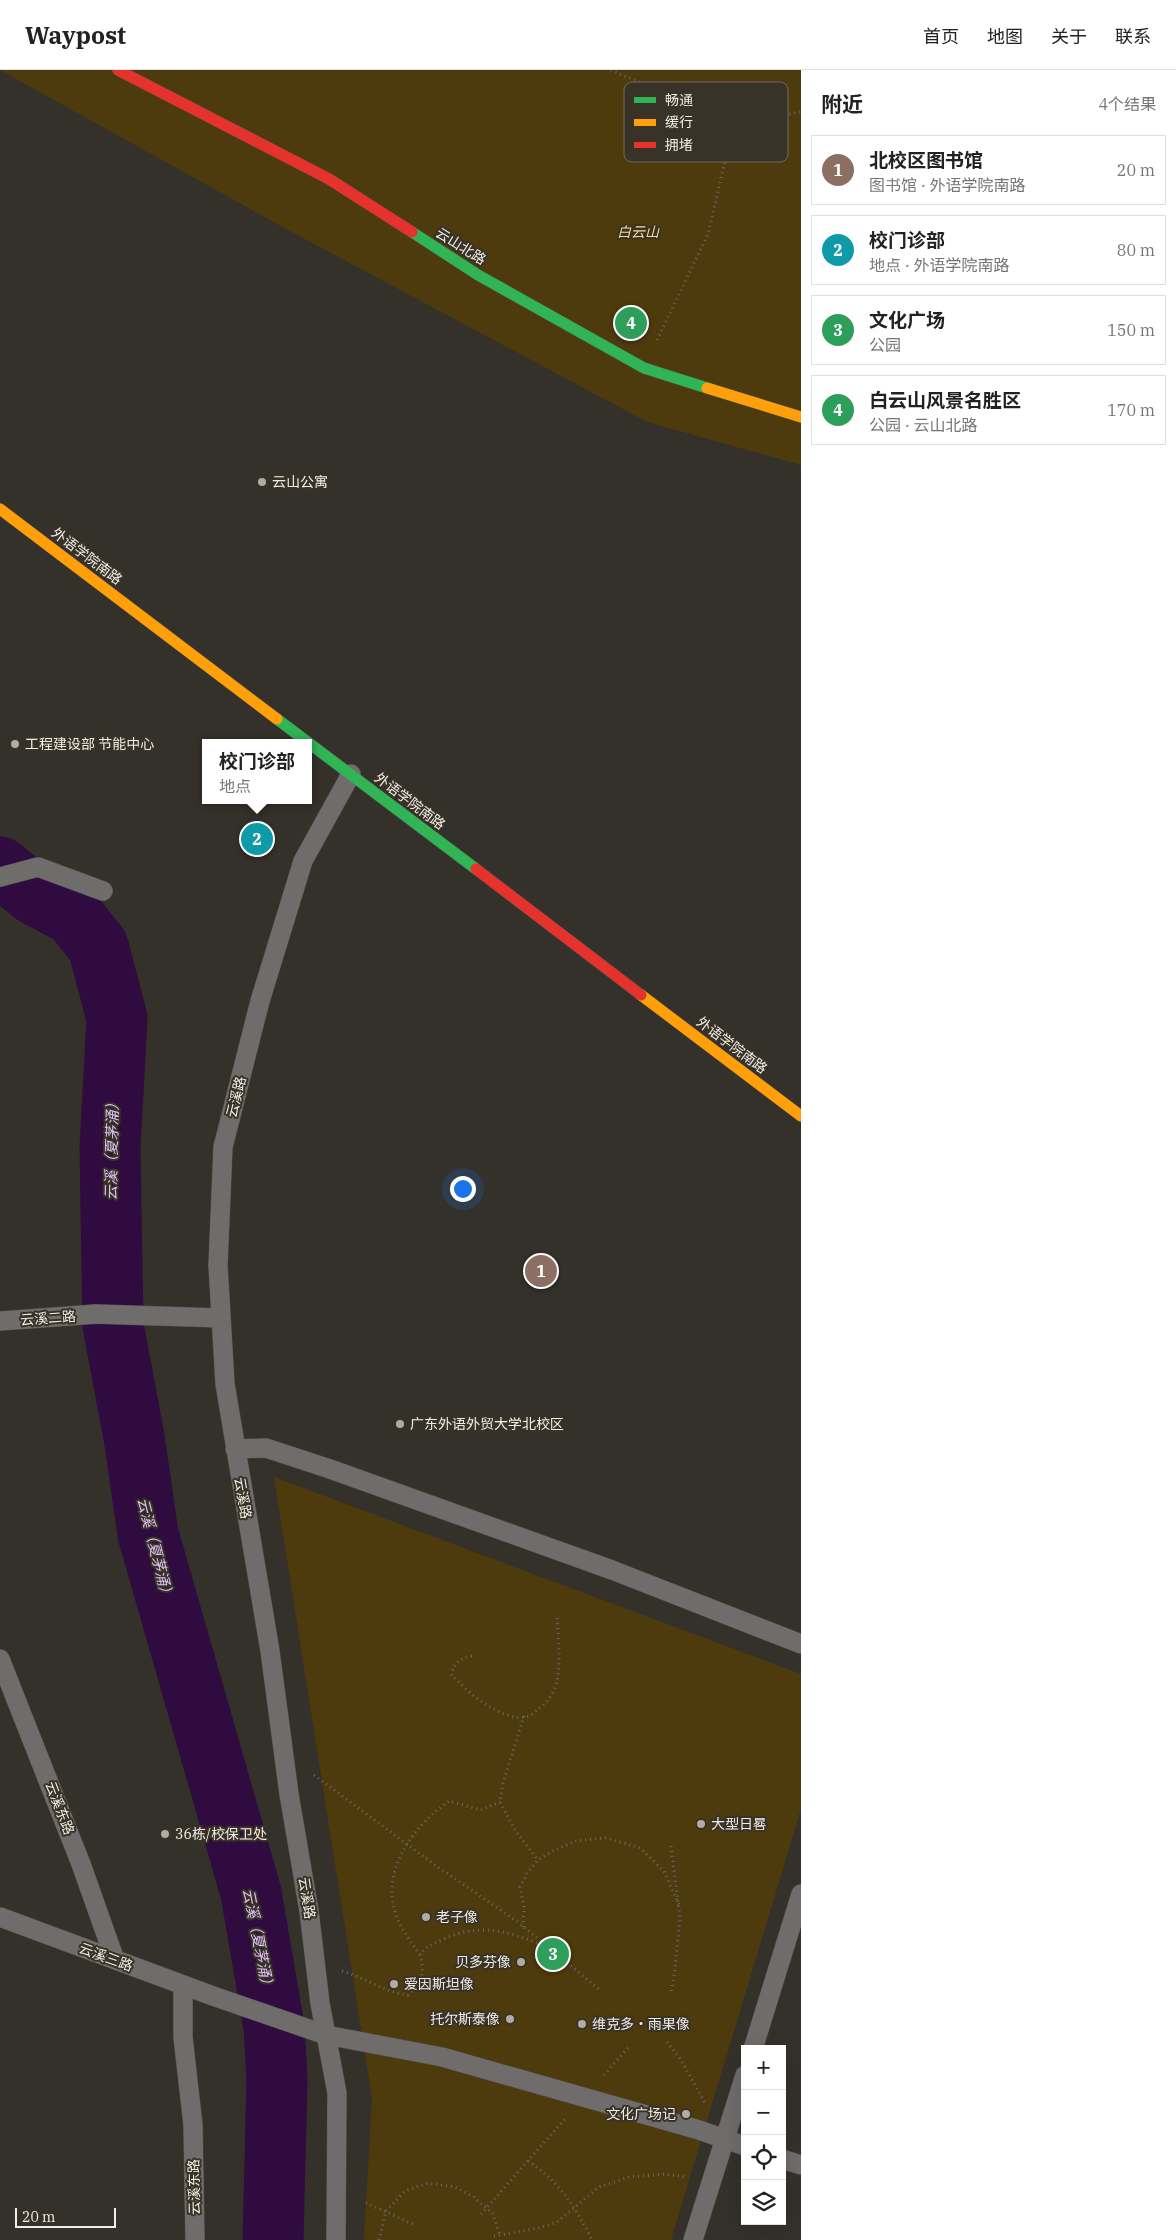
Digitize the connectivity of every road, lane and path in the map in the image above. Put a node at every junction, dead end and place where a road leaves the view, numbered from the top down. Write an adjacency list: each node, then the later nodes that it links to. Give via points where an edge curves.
1 (118, 70): 7 (street, 云山北路, via 329,179 478,275)
2 (611, 70): 3 (path)
3 (639, 82)
4 (801, 112): 5 (path)
5 (788, 114)
6 (725, 162): 7 (path, via 708,234)
7 (644, 368): 8 (street, 云山北路)
8 (801, 417)
9 (0, 509): 10 (street, 外语学院南路)
10 (305, 739)
11 (312, 745): 12 (street, 外语学院南路)
12 (351, 774): 15 (street, 外语学院南路); 16 (lane, 云溪路, via 303,861 260,1002 223,1147 218,1266)
13 (0, 877): 14 (lane, via 38,867)
14 (103, 891)
15 (801, 1116)
16 (221, 1318): 17 (lane, 云溪二路, via 96,1314); 18 (lane, 云溪路, via 224,1384)
17 (0, 1321)
18 (235, 1449): 20 (lane, via 266,1448 330,1469 612,1570); 24 (lane, 云溪路)
19 (557, 1616): 23 (path, via 557,1683 545,1705)
20 (801, 1644)
21 (472, 1656): 23 (path, via 462,1658 454,1665 451,1674 494,1710)
22 (0, 1659): 35 (lane, 云溪东路, via 81,1864)
23 (524, 1716): 25 (path)
24 (284, 1753): 26 (path); 36 (lane, 云溪路)
25 (500, 1802): 26 (path, via 481,1810 448,1802 415,1831); 28 (path)
26 (408, 1845): 32 (path); 34 (path, via 400,1856 392,1880 393,1907 402,1930)
27 (670, 1846): 30 (path)
28 (538, 1860): 30 (path, via 575,1841 606,1838 640,1848 664,1871); 32 (path, via 520,1887)
29 (801, 1894): 42 (lane)
30 (679, 1905): 39 (path)
31 (0, 1917): 35 (lane, 云溪三路)
32 (523, 1927): 33 (path)
33 (545, 1946): 34 (path, via 512,1933 484,1928 456,1933 425,1948); 38 (path)
34 (420, 1955): 36 (path, via 424,1967 419,1985 408,1995)
35 (115, 1960): 37 (lane, 云溪三路)
36 (316, 1965): 40 (lane, 云溪路)
37 (183, 1985): 40 (lane, 云溪三路); 61 (lane, 云溪东路, via 183,2037 193,2125)
38 (601, 1991)
39 (671, 1994)
40 (326, 2035): 45 (lane, 云溪三路, via 442,2057); 62 (lane, 云溪路, via 337,2093)
41 (667, 2042): 46 (path, via 681,2060)
42 (754, 2045)
43 (628, 2048): 45 (path)
44 (741, 2088): 46 (lane)
45 (584, 2097): 46 (lane, 云溪三路); 48 (path)
46 (725, 2139): 47 (lane, 云溪三路); 51 (lane)
47 (741, 2145)
48 (528, 2160): 53 (path, via 547,2175); 54 (path)
49 (786, 2160): 50 (lane)
50 (801, 2164)
51 (710, 2186): 53 (path, via 664,2174 629,2177 599,2187); 66 (lane)
52 (366, 2203): 55 (path)
53 (574, 2206): 58 (path, via 557,2222); 65 (path)
54 (486, 2208): 55 (path, via 474,2196 455,2187 428,2183 406,2191); 56 (path); 59 (path, via 493,2214)
55 (386, 2211): 57 (path); 63 (path)
56 (481, 2214)
57 (413, 2224)
58 (507, 2233): 59 (path); 64 (path)
59 (500, 2235): 60 (path)
60 (494, 2236)
61 (195, 2240)
62 (336, 2240)
63 (379, 2240)
64 (510, 2240)
65 (592, 2240)
66 (693, 2240)

